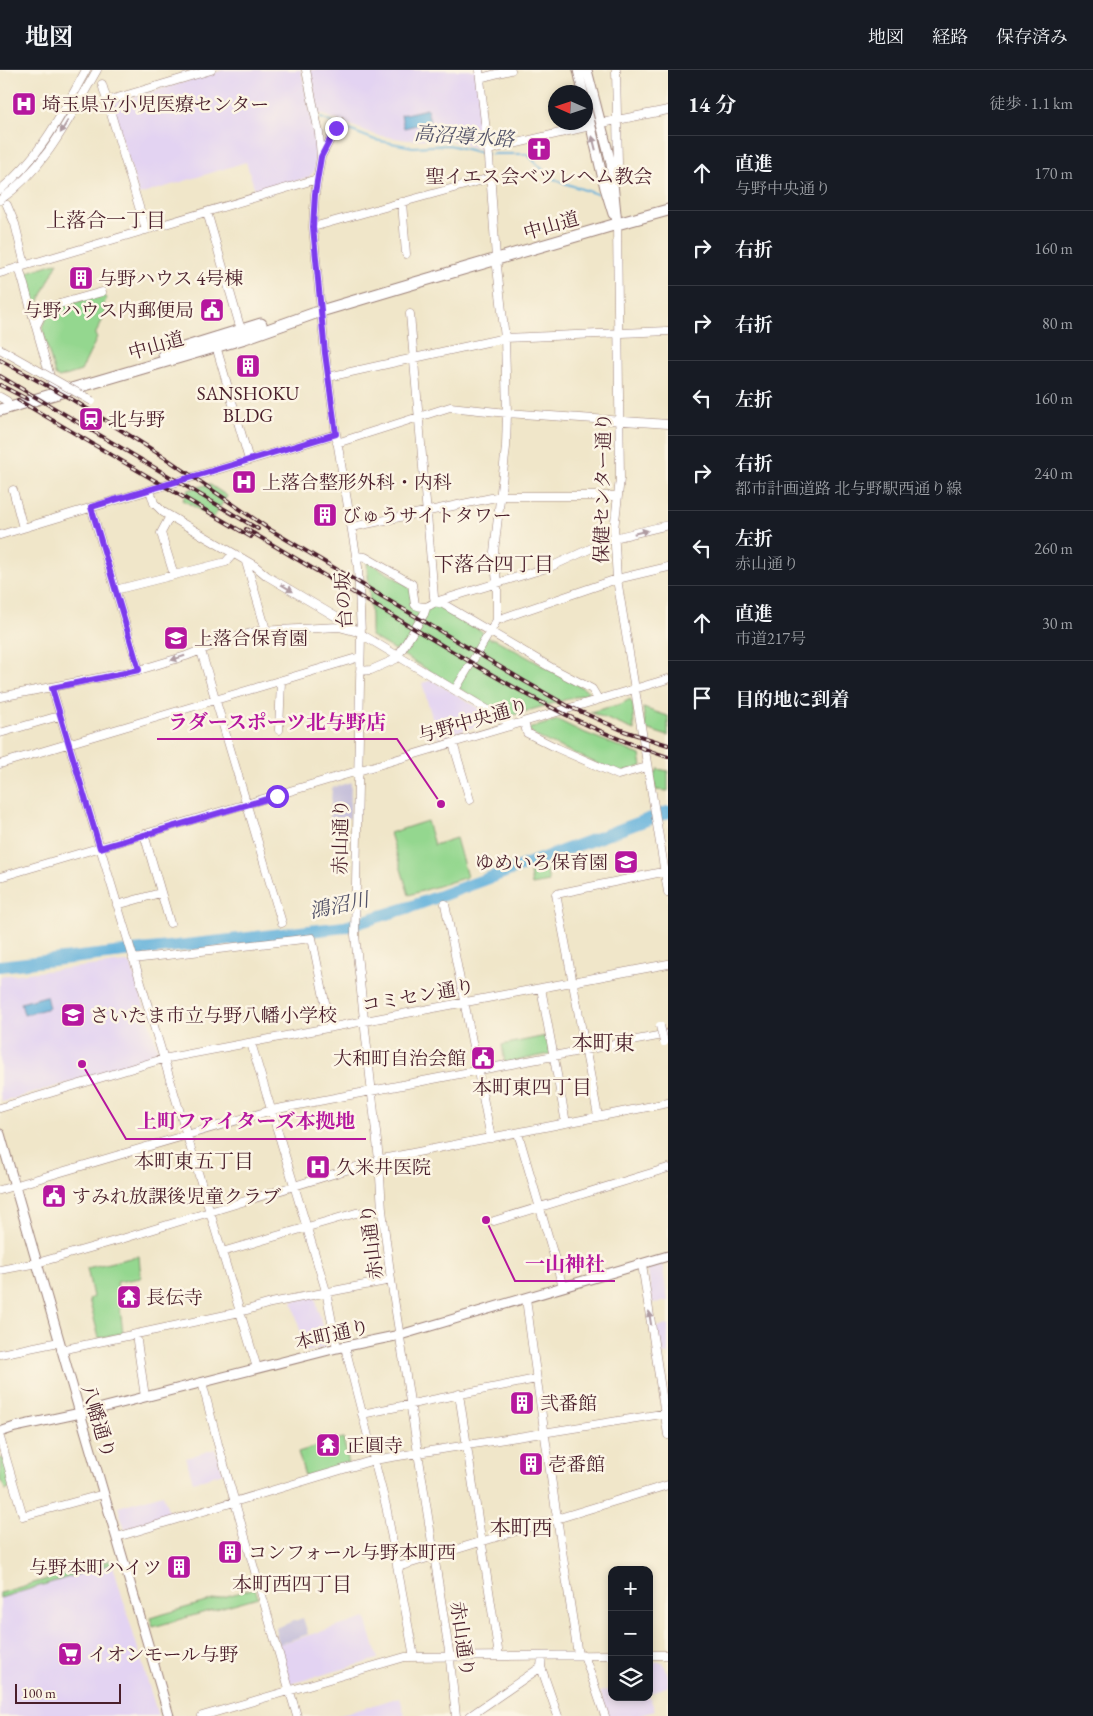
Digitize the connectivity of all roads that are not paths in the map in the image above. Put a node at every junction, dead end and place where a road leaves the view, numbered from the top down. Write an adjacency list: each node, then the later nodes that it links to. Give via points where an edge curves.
1 (86, 70): 24 (street, via 40,150)
2 (97, 70): 25 (street, one-way to 25, via 50,150)
3 (306, 70): 20 (street)
4 (511, 70): 9 (street)
5 (578, 70): 11 (main road)
6 (587, 70): 15 (main road)
7 (616, 70): 14 (street)
8 (209, 71): 12 (street)
9 (480, 74): 19 (street)
10 (102, 84): 12 (street)
11 (581, 85)
12 (107, 101): 31 (street)
13 (668, 110): 14 (street)
14 (617, 120): 15 (street); 21 (street)
15 (602, 123): 29 (main road, via 611,163)
16 (338, 124): 20 (street)
17 (575, 130): 19 (street)
18 (591, 130): 29 (main road, one-way to 18)
19 (489, 153): 22 (street)
20 (321, 157): 23 (street)
21 (618, 164)
22 (490, 178): 26 (street); 33 (street)
23 (317, 179): 27 (street); 30 (street)
24 (0, 190)
25 (3, 202): 34 (street, via 15,224)
26 (402, 202): 30 (street); 32 (street)
27 (207, 212): 31 (street); 40 (street)
28 (664, 212): 29 (highway, 中山道)
29 (617, 224): 33 (highway, 中山道); 42 (street, 保健センター通り)
30 (313, 227): 37 (street)
31 (146, 230): 34 (street)
32 (406, 254)
33 (496, 258): 37 (highway, 中山道); 43 (street)
34 (22, 264): 35 (street); 39 (street)
35 (0, 273)
36 (102, 292): 39 (street, via 45,308)
37 (321, 311): 40 (highway, 中山道); 44 (highway, 中山道); 47 (street)
38 (410, 314): 46 (street)
39 (36, 326): 48 (street)
40 (241, 330): 48 (highway, 中山道)
41 (668, 331): 42 (street)
42 (619, 333): 43 (street); 53 (street, 保健センター通り)
43 (505, 338): 46 (street); 51 (street)
44 (216, 346): 48 (highway, 中山道); 57 (street)
45 (0, 350): 49 (street, bridge)
46 (414, 359): 47 (street); 52 (street)
47 (328, 377): 55 (street)
48 (54, 390): 50 (highway, 中山道)
49 (92, 401)
50 (2, 403)
51 (507, 413): 52 (street, via 450,407); 53 (street); 60 (street)
52 (419, 417): 56 (street); 63 (street)
53 (620, 422): 54 (street); 61 (street, 保健センター通り)
54 (668, 424)
55 (336, 434): 56 (street); 57 (street)
56 (337, 443): 66 (street)
57 (249, 460): 59 (street)
58 (13, 490): 67 (street)
59 (150, 490): 62 (street); 64 (street, via 156,506)
60 (501, 496): 61 (street); 63 (street); 76 (street, via 494,552)
61 (618, 496): 69 (street, 保健センター通り)
62 (91, 507): 67 (street); 77 (street)
63 (427, 511): 66 (street); 78 (street)
64 (170, 516): 70 (street); 74 (street, via 161,532)
65 (668, 525): 69 (street, one-way to 65)
66 (352, 527): 71 (street, 台の坂)
67 (23, 528): 68 (street)
68 (0, 534)
69 (614, 538): 75 (street, 保健センター通り); 76 (street, via 550,567)
70 (233, 554): 72 (street); 74 (street, via 226,562)
71 (356, 556): 79 (street, via 365,556 412,584 415,605); 83 (street, 台の坂)
72 (246, 562): 81 (street); 83 (street, one-way to 83)
73 (668, 567): 75 (street)
74 (174, 575): 77 (street)
75 (617, 579): 80 (street); 92 (street, 保健センター通り)
76 (497, 584): 78 (street); 80 (street)
77 (115, 590): 87 (street)
78 (435, 602): 79 (street); 82 (street)
79 (426, 608): 86 (street)
80 (497, 620): 82 (street)
81 (266, 630): 83 (street, via 339,627); 84 (street, via 229,639)
82 (490, 632): 93 (street); 95 (street, via 592,689)
83 (361, 633): 85 (street, 台の坂); 86 (street)
84 (201, 651): 87 (street, one-way to 87); 96 (street)
85 (360, 657): 88 (street, 台の坂); 90 (street)
86 (398, 657): 88 (street); 93 (street)
87 (139, 670): 91 (street)
88 (360, 672): 106 (street, 赤山通り)
89 (668, 678): 92 (street, 与野中央通り)
90 (281, 681): 96 (street); 100 (street)
91 (52, 688): 94 (street); 97 (street)
92 (635, 688): 95 (street, 与野中央通り); 105 (street, 保健センター通り)
93 (455, 690): 99 (street)
94 (0, 697)
95 (598, 699): 98 (street, 与野中央通り)
96 (215, 700): 103 (street); 108 (street)
97 (60, 716): 101 (street); 103 (street)
98 (524, 722): 99 (street, 与野中央通り); 105 (street, via 527,733 618,775)
99 (513, 725): 102 (street, 与野中央通り)
100 (279, 730)
101 (0, 733)
102 (453, 743): 106 (street, 与野中央通り); 107 (street)
103 (68, 744): 104 (street); 110 (street)
104 (0, 764)
105 (647, 767): 111 (street, 保健センター通り)
106 (358, 770): 108 (street, 与野中央通り); 124 (street, 赤山通り, via 354,931)
107 (470, 800)
108 (247, 805): 109 (street, 与野中央通り); 118 (street)
109 (144, 834): 110 (street, 与野中央通り); 114 (street)
110 (100, 848): 112 (street, 与野中央通り); 116 (street)
111 (666, 872): 113 (street); 121 (street, via 556,894)
112 (0, 877)
113 (668, 892)
114 (160, 893): 116 (street); 117 (street)
115 (445, 904): 123 (street)
116 (117, 905): 119 (street)
117 (170, 923)
118 (282, 923)
119 (133, 958): 126 (street, via 312,938); 132 (street)
120 (668, 964): 121 (street, コミセン通り)
121 (572, 982): 122 (street, コミセン通り); 130 (street)
122 (541, 988): 123 (street, コミセン通り); 131 (street)
123 (465, 1003): 124 (street, コミセン通り); 133 (street)
124 (364, 1022): 126 (street, コミセン通り); 134 (street, 赤山通り)
125 (660, 1026): 128 (street, bridge)
126 (330, 1027): 129 (street, コミセン通り)
127 (668, 1034): 130 (street)
128 (664, 1042)
129 (251, 1043): 132 (street, コミセン通り); 137 (street)
130 (585, 1050): 131 (street); 138 (street)
131 (554, 1055): 133 (street); 139 (street)
132 (163, 1059): 136 (street, コミセン通り); 142 (street)
133 (478, 1070): 134 (street); 143 (street)
134 (370, 1091): 137 (street); 144 (street, 赤山通り)
135 (668, 1103): 138 (street)
136 (0, 1108)
137 (272, 1110): 142 (street); 147 (street)
138 (598, 1116): 139 (street)
139 (566, 1123): 140 (street)
140 (518, 1133): 143 (street); 149 (street)
141 (0, 1134): 146 (main road, 八幡通り)
142 (186, 1135): 146 (street); 151 (street)
143 (491, 1138): 144 (street)
144 (379, 1160): 147 (street); 150 (street, 赤山通り)
145 (668, 1168): 149 (street)
146 (15, 1186): 148 (street); 156 (main road, 八幡通り)
147 (294, 1187): 151 (street); 153 (street)
148 (0, 1190)
149 (540, 1207): 152 (street); 160 (street)
150 (382, 1210): 153 (street, via 356,1213); 159 (street, 赤山通り)
151 (209, 1212): 154 (street); 156 (street)
152 (494, 1221)
153 (306, 1227): 154 (street); 161 (street)
154 (222, 1252): 163 (street)
155 (668, 1256): 157 (main road, 本町通り)
156 (36, 1263): 158 (street); 166 (main road, 八幡通り)
157 (642, 1264): 160 (main road, 本町通り); 171 (street, one-way to 157)
158 (0, 1270)
159 (391, 1280): 161 (street); 165 (street, 赤山通り)
160 (563, 1287): 162 (main road, 本町通り)
161 (326, 1291): 163 (street); 167 (street)
162 (526, 1298): 165 (main road, 本町通り); 172 (street)
163 (240, 1312): 164 (street); 169 (street)
164 (136, 1334): 166 (street); 175 (street)
165 (400, 1335): 167 (main road, 本町通り); 176 (street, 赤山通り)
166 (60, 1346): 168 (street); 177 (main road, 八幡通り)
167 (341, 1348): 169 (main road, 本町通り); 179 (street)
168 (0, 1354)
169 (257, 1368): 173 (main road, 本町通り)
170 (668, 1368): 171 (street)
171 (658, 1370): 178 (street)
172 (536, 1379): 174 (street); 181 (street)
173 (202, 1382): 175 (main road, 本町通り); 188 (street)
174 (459, 1394): 176 (street); 183 (street)
175 (145, 1397): 177 (main road, 本町通り)
176 (411, 1404): 179 (street); 184 (street, 赤山通り)
177 (80, 1413): 180 (main road, 本町通り); 187 (main road, 八幡通り)
178 (666, 1413): 181 (street); 182 (street)
179 (362, 1414): 185 (street)
180 (1, 1431): 187 (street, via 23,1516)
181 (544, 1434): 183 (street); 189 (street)
182 (668, 1435)
183 (467, 1445): 184 (street); 191 (street)
184 (418, 1453): 185 (street); 192 (street, 赤山通り)
185 (374, 1460): 188 (street); 193 (street)
186 (668, 1485): 189 (street)
187 (104, 1494): 190 (main road, 八幡通り)
188 (234, 1502): 190 (street); 203 (street)
189 (558, 1518): 191 (street); 194 (street)
190 (116, 1537): 204 (main road, 八幡通り)
191 (481, 1542): 192 (street); 199 (street)
192 (434, 1556): 193 (street); 198 (street, 赤山通り)
193 (398, 1566): 201 (street)
194 (581, 1655): 195 (street); 200 (street); 210 (street)
195 (608, 1655)
196 (653, 1655): 197 (street)
197 (668, 1655)
198 (450, 1656): 199 (street); 201 (street); 207 (street, 赤山通り)
199 (499, 1656): 200 (street)
200 (542, 1656): 202 (street)
201 (414, 1657): 203 (street, via 397,1658)
202 (541, 1667): 208 (street); 209 (street)
203 (290, 1690): 205 (street); 206 (street)
204 (169, 1716)
205 (202, 1716)
206 (298, 1716)
207 (456, 1716)
208 (470, 1716)
209 (558, 1716)
210 (605, 1716)

